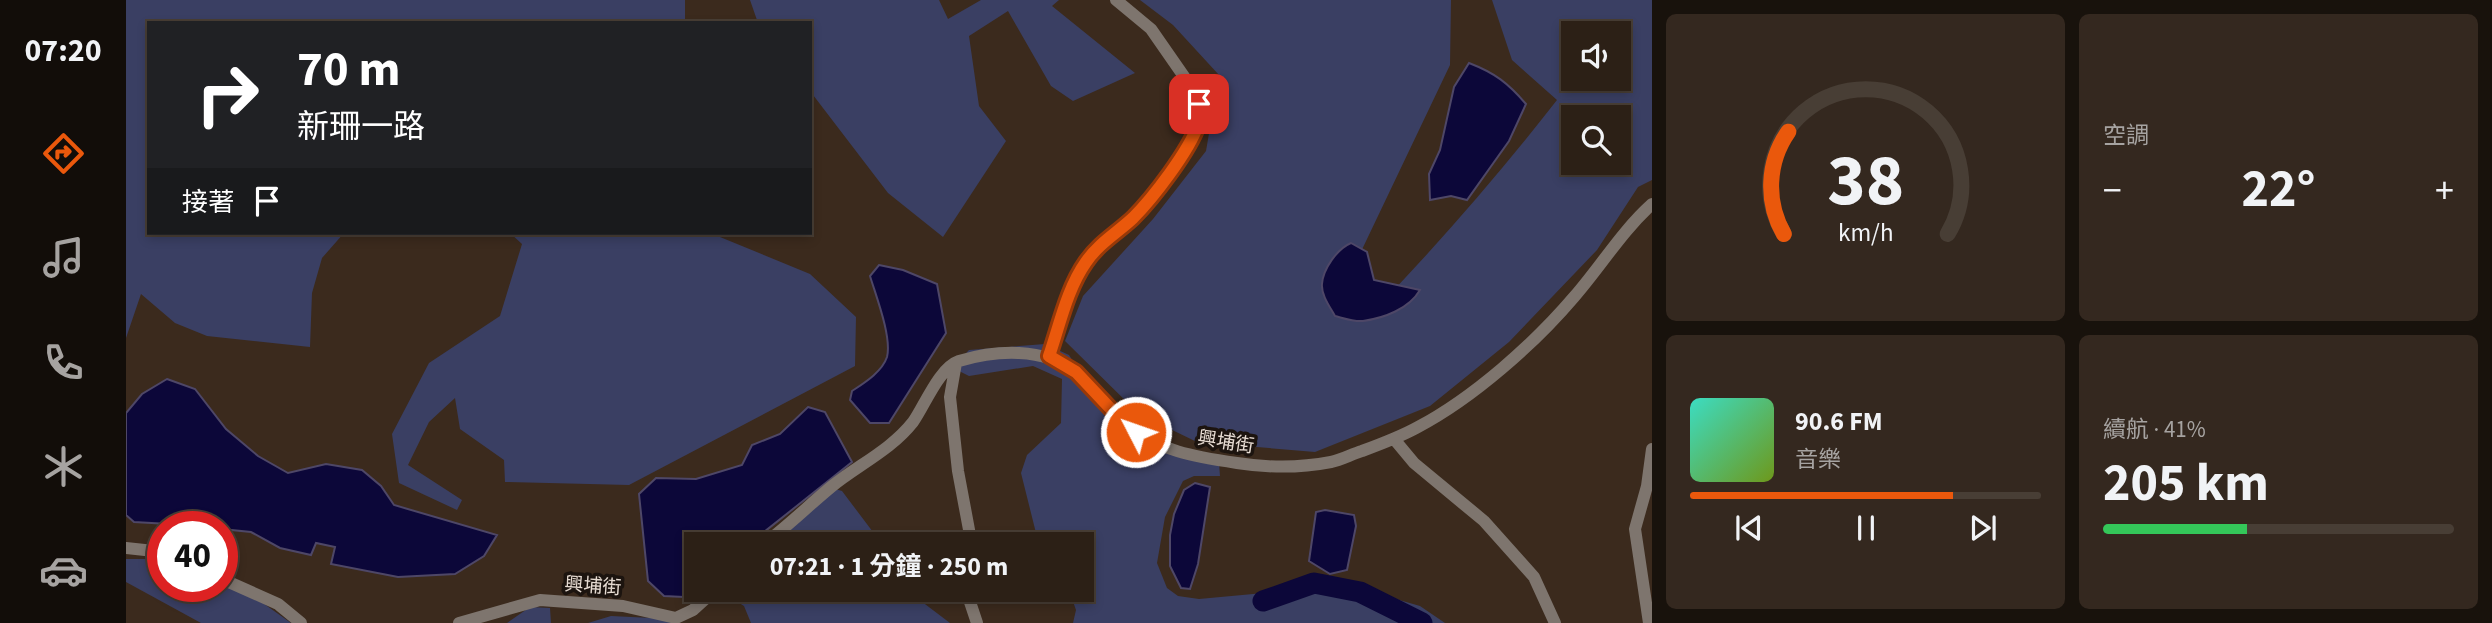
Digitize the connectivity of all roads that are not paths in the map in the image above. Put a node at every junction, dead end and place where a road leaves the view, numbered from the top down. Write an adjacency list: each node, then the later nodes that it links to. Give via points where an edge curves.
1 (1116, 0): 3 (street, via 1152,29 1192,88 1199,104 1199,122 1152,196 1087,260 1073,283)
2 (1652, 204): 5 (street, 興埔街, via 1573,299 1521,352 1460,401)
3 (1049, 356): 4 (street, 興埔街, via 998,355); 5 (street, 興埔街, via 1076,372 1124,423 1178,453 1290,467 1333,461)
4 (956, 362): 7 (street, via 942,375 912,423); 8 (street, via 950,397)
5 (1394, 439): 17 (street, via 1414,463 1484,521 1534,577)
6 (1652, 449): 18 (street, via 1635,529)
7 (780, 532)
8 (969, 532)
9 (126, 548): 10 (street)
10 (147, 550)
11 (238, 586): 14 (street, via 278,604)
12 (702, 602): 15 (street, 興埔街, via 676,618 623,606 540,600)
13 (970, 602): 16 (street)
14 (301, 623)
15 (459, 623)
16 (977, 623)
17 (1555, 623)
18 (1649, 623)

